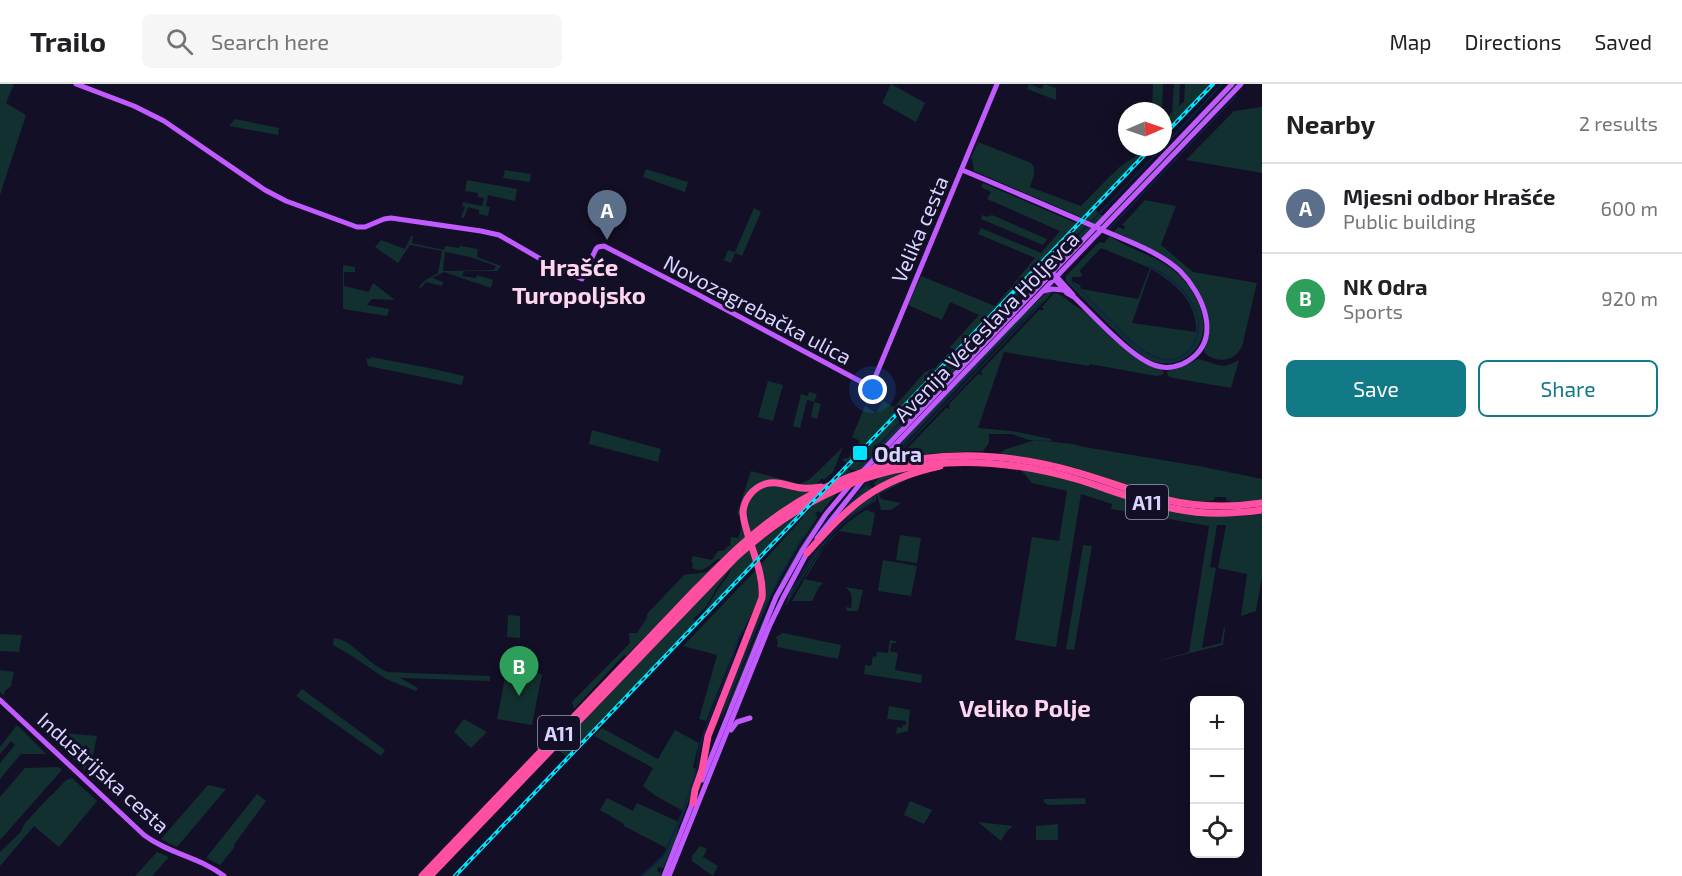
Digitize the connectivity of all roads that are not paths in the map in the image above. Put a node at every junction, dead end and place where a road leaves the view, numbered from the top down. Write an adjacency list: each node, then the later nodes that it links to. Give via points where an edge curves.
1 (75, 84): 10 (main road, Novozagrebačka ulica, via 174,126 271,194 359,227 391,218 494,234 582,279 596,249 605,247)
2 (997, 84): 5 (main road, Velika cesta)
3 (1232, 84): 6 (main road, Avenija Većeslava Holjevca)
4 (1241, 84): 6 (main road, Avenija Većeslava Holjevca)
5 (962, 170): 9 (main road, via 1162,258 1180,272 1201,300 1207,321 1205,341 1184,364 1161,367 1138,356); 10 (main road, Velika cesta)
6 (1054, 276): 7 (main road, Avenija Većeslava Holjevca); 8 (main road); 9 (main road); 19 (main road, Avenija Većeslava Holjevca, via 861,472 826,514 776,597)
7 (1042, 292): 8 (main road); 16 (main road, Avenija Većeslava Holjevca, via 865,477)
8 (1066, 292): 9 (main road)
9 (1074, 297)
10 (870, 386)
11 (961, 462): 12 (highway, A11); 16 (highway, via 915,472 869,494 844,513); 17 (highway, A11, via 890,470 819,497 763,534)
12 (1036, 465): 13 (highway, A11, via 1000,456 940,456 888,464); 14 (highway, A11, via 1077,472 1164,499 1212,506); 15 (highway, A11, via 1177,509 1216,513)
13 (835, 483): 17 (highway, A11, via 801,501 742,543); 22 (highway, via 811,488 768,483 747,498 744,522 761,577 760,605 708,736)
14 (1262, 503)
15 (1262, 510)
16 (807, 553): 19 (main road, Avenija Većeslava Holjevca)
17 (698, 591): 24 (highway, A11); 25 (highway, A11)
18 (0, 700): 23 (main road, Industrijska cesta, via 144,835)
19 (734, 708): 21 (main road); 22 (main road)
20 (750, 718): 21 (main road, via 737,722)
21 (725, 738): 27 (main road)
22 (693, 802): 26 (main road)
23 (224, 876)
24 (422, 876)
25 (430, 876)
26 (664, 876)
27 (669, 876)

